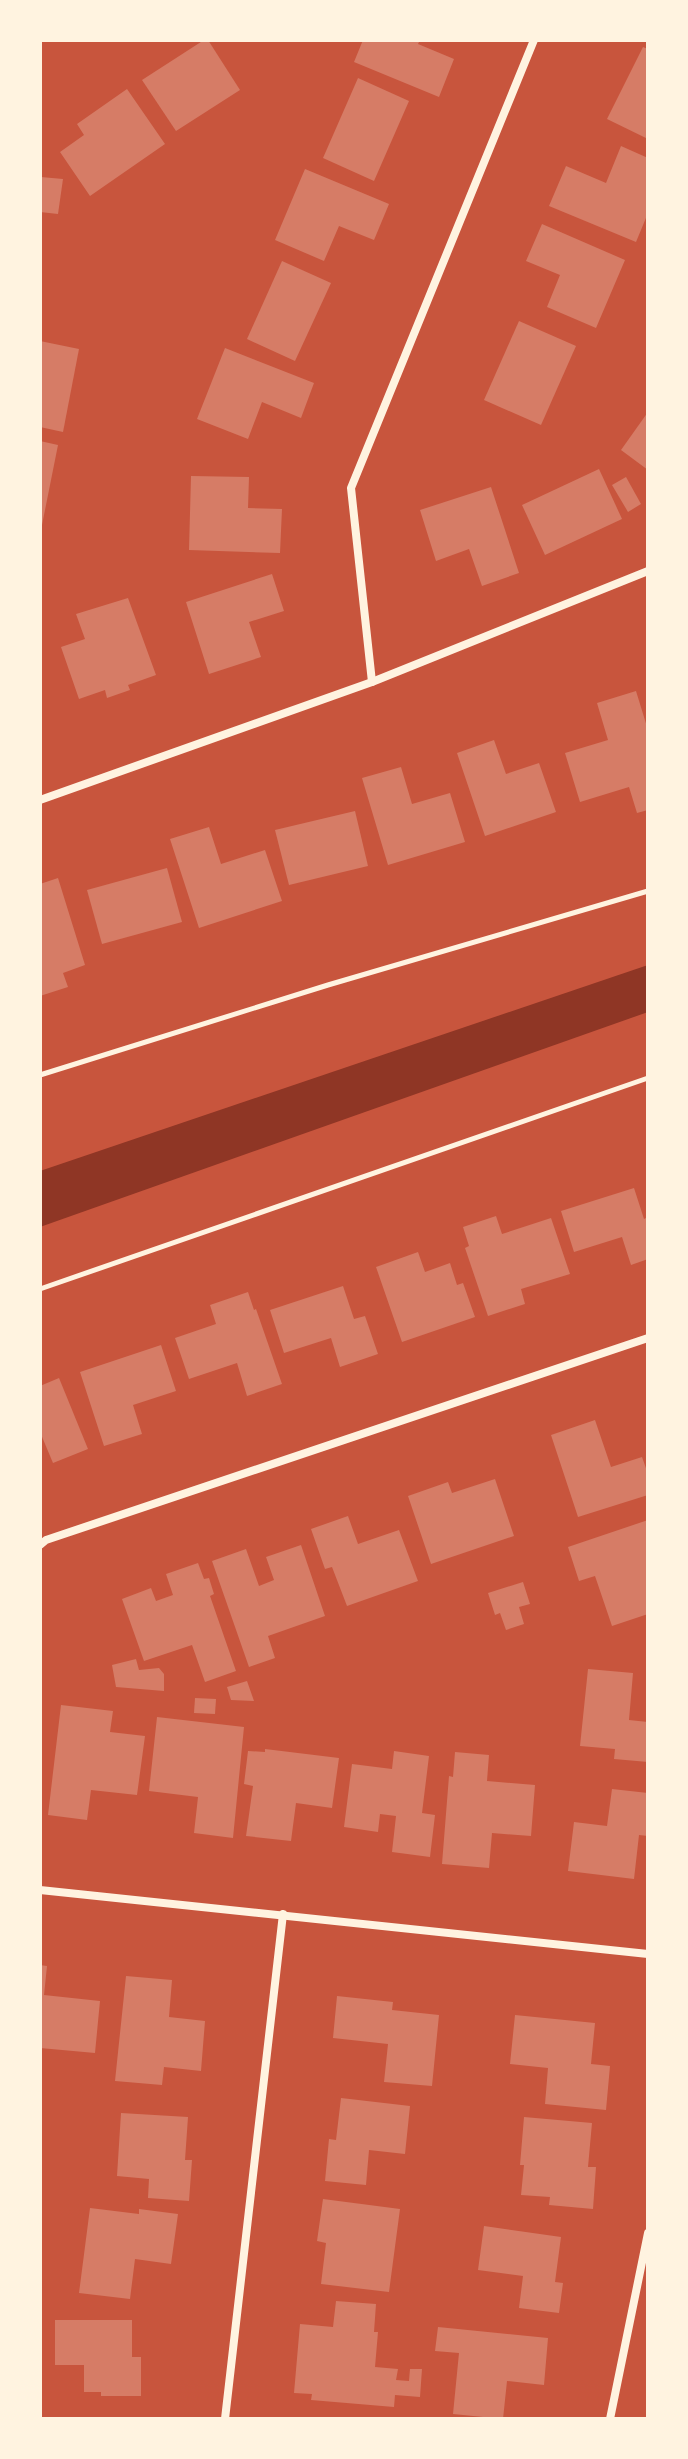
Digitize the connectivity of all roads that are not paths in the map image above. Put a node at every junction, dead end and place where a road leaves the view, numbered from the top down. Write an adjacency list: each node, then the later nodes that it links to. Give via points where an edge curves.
1 (534, 40): 3 (street, via 351,488)
2 (648, 571): 3 (street)
3 (372, 682): 4 (street)
4 (40, 800)
5 (648, 1338): 6 (street)
6 (40, 1545)
7 (40, 1890): 8 (street)
8 (283, 1914): 9 (street); 11 (street)
9 (648, 1954)
10 (648, 2233): 12 (street)
11 (225, 2419)
12 (610, 2419)

